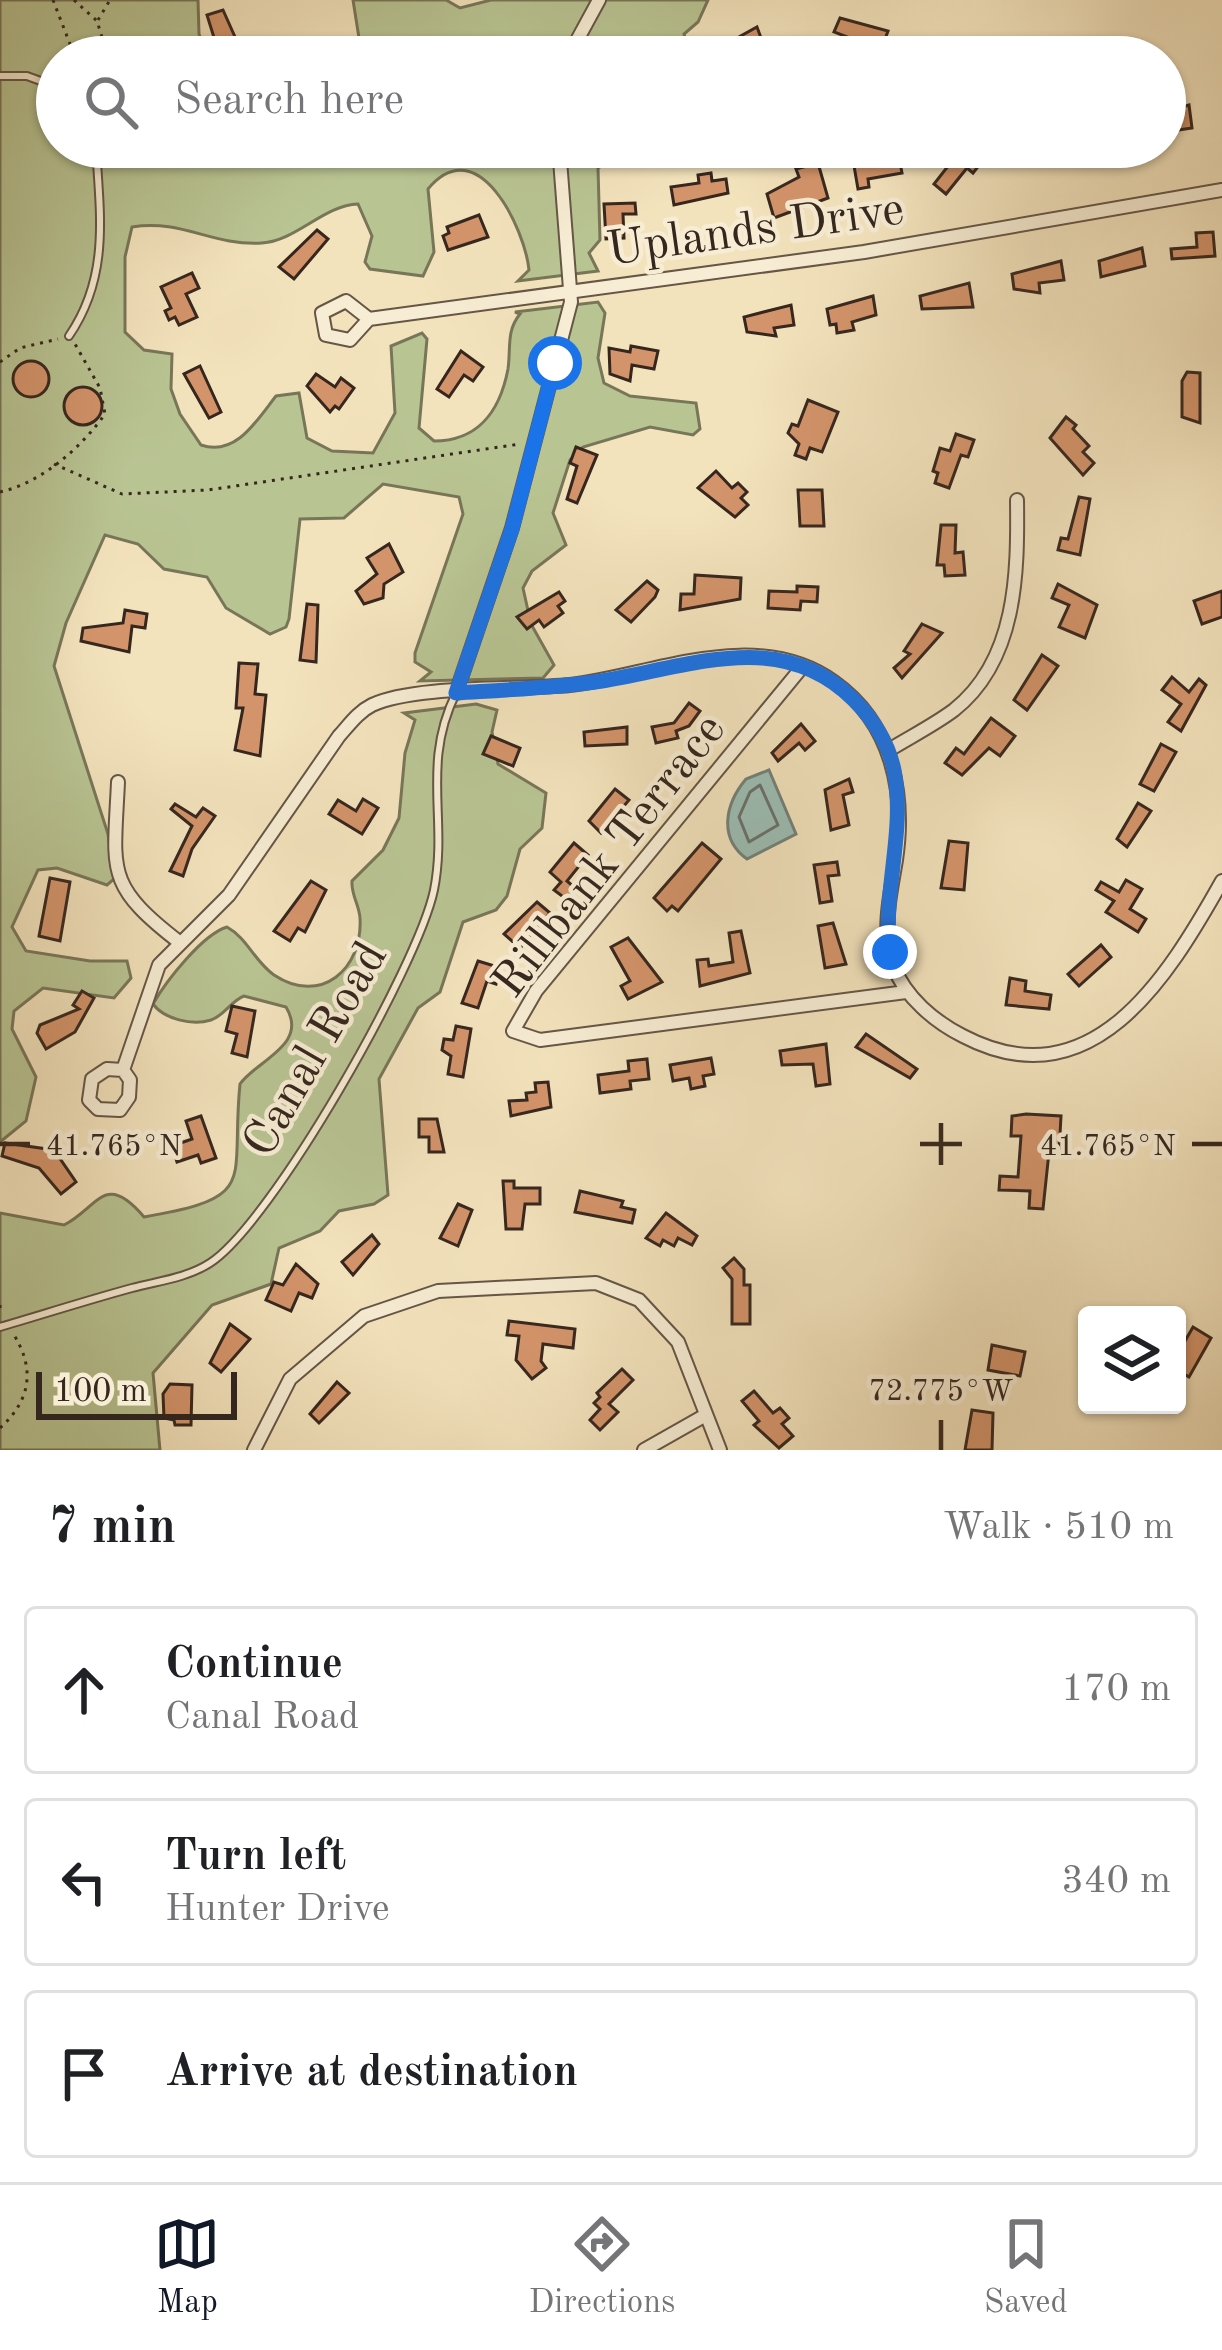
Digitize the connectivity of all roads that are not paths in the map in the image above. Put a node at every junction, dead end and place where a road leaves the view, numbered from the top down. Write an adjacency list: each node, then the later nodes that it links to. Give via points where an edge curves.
1 (599, 0): 2 (street)
2 (579, 36)
3 (0, 76): 4 (lane)
4 (36, 79)
5 (99, 168): 10 (lane, via 100,259)
6 (561, 168): 8 (street, Canal Road)
7 (1222, 190): 8 (street, Uplands Drive, via 864,252)
8 (573, 287): 9 (street, Uplands Drive); 13 (street, Canal Road, via 512,529)
9 (368, 319)
10 (69, 336)
11 (1017, 500): 14 (street, via 1012,601 997,653 954,710)
12 (803, 666): 13 (street, via 722,657 607,680); 14 (street, via 856,702); 18 (street, Rillbank Terrace, via 536,991 513,1031 540,1040)
13 (456, 693): 17 (street, via 388,700 358,714 229,896); 20 (lane, Canal Road, via 440,725 434,766 434,890 410,956 364,1049 241,1235 193,1272)
14 (889, 750): 18 (street, via 898,820 886,926)
15 (118, 782): 17 (street, via 114,871 141,913)
16 (1222, 881): 18 (street, via 1156,985 1101,1034 1058,1056 1011,1056 981,1046)
17 (179, 942): 19 (street, via 149,988)
18 (906, 992)
19 (123, 1070)
20 (0, 1327)
21 (704, 1416): 22 (street, via 678,1342 639,1300 596,1283 438,1291 364,1316 290,1378); 23 (street); 24 (street)
22 (254, 1450)
23 (644, 1450)
24 (720, 1450)

